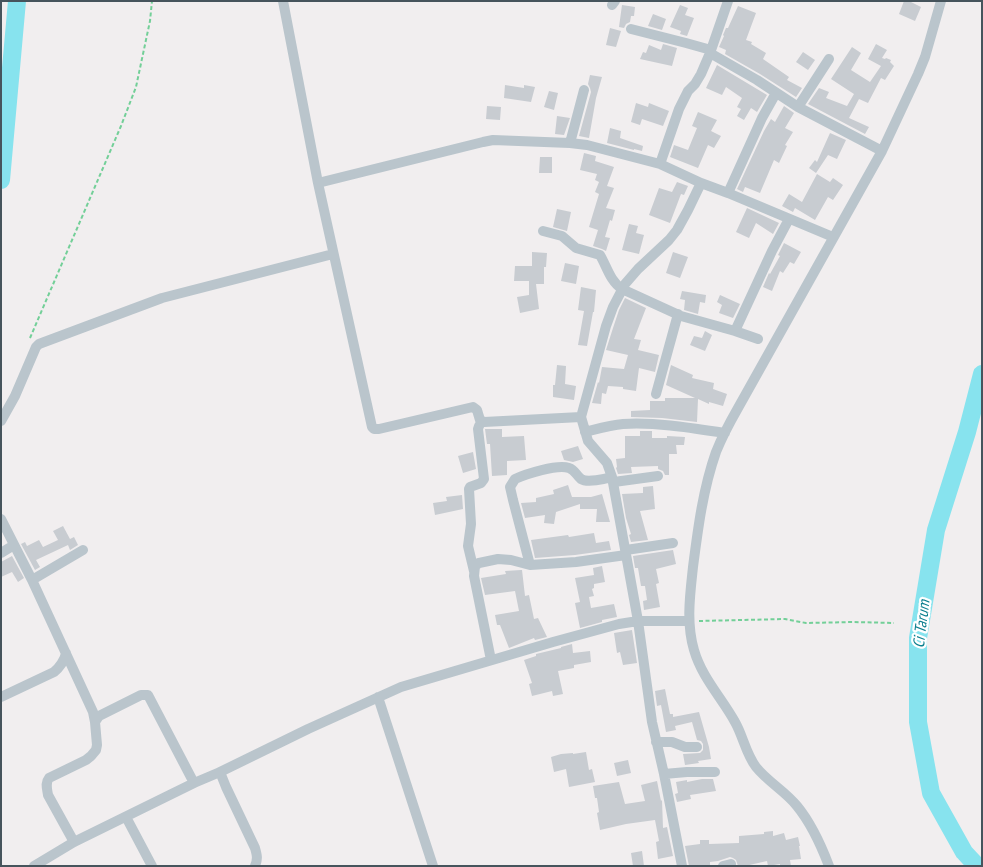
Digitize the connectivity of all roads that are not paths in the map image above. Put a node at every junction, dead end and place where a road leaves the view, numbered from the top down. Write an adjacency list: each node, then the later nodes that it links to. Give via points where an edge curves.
1 (283, 1): 13 (street)
2 (728, 1): 5 (street)
3 (941, 1): 11 (street, via 925,57)
4 (631, 30): 5 (street)
5 (711, 51): 8 (street); 12 (street, via 701,74 683,99)
6 (829, 58): 9 (street)
7 (584, 90): 10 (street)
8 (776, 93): 9 (street); 15 (street)
9 (798, 107): 11 (street)
10 (570, 143): 12 (street); 13 (street, via 493,140)
11 (882, 151): 18 (street)
12 (660, 164): 14 (street)
13 (318, 183): 19 (street)
14 (701, 183): 15 (street); 20 (street, via 677,230)
15 (728, 194): 16 (street)
16 (789, 219): 18 (street); 22 (street)
17 (543, 231): 20 (street, via 562,236 573,247 600,255 616,285)
18 (833, 237): 29 (street)
19 (334, 254): 26 (street, via 162,298 42,343 36,347); 27 (street, via 372,427 380,429 473,408)
20 (622, 289): 21 (street); 25 (street, via 606,326)
21 (678, 314): 22 (street); 24 (street)
22 (735, 331): 23 (street)
23 (758, 339)
24 (656, 394)
25 (581, 417): 27 (street); 28 (street)
26 (1, 421)
27 (482, 421): 39 (street, via 478,429 484,479 469,489 471,524 468,546)
28 (585, 432): 29 (street, via 634,424); 31 (street, via 591,446 607,463)
29 (725, 433): 42 (street, via 705,490)
30 (658, 476): 31 (street)
31 (613, 480): 37 (street); 38 (street, via 585,480 574,470 560,467 514,478 510,487)
32 (1, 519): 34 (street)
33 (673, 543): 37 (street)
34 (14, 545): 36 (street); 40 (street)
35 (83, 550): 40 (street)
36 (1, 553)
37 (626, 553): 38 (street, via 576,562); 41 (street)
38 (530, 565): 39 (street, via 498,559 479,563)
39 (474, 571): 44 (street)
40 (32, 580): 43 (street)
41 (638, 621): 42 (street); 44 (street); 48 (street)
42 (689, 621): 61 (street, via 693,649 711,686 735,722 751,758 808,820)
43 (66, 653): 45 (street, via 54,672); 47 (street, via 91,705)
44 (491, 660): 46 (street)
45 (1, 697)
46 (378, 697): 50 (street); 59 (street)
47 (95, 722): 53 (street, via 99,716 141,695 148,695); 55 (street, via 96,750 86,760 46,781 48,795)
48 (656, 742): 49 (street); 52 (street)
49 (697, 746)
50 (220, 772): 53 (street); 58 (street, via 255,848)
51 (715, 772): 52 (street)
52 (664, 774): 60 (street)
53 (194, 783): 54 (street)
54 (126, 817): 55 (street); 57 (street)
55 (74, 842): 56 (street)
56 (34, 866)
57 (152, 866)
58 (255, 866)
59 (432, 866)
60 (682, 866)
61 (829, 866)

